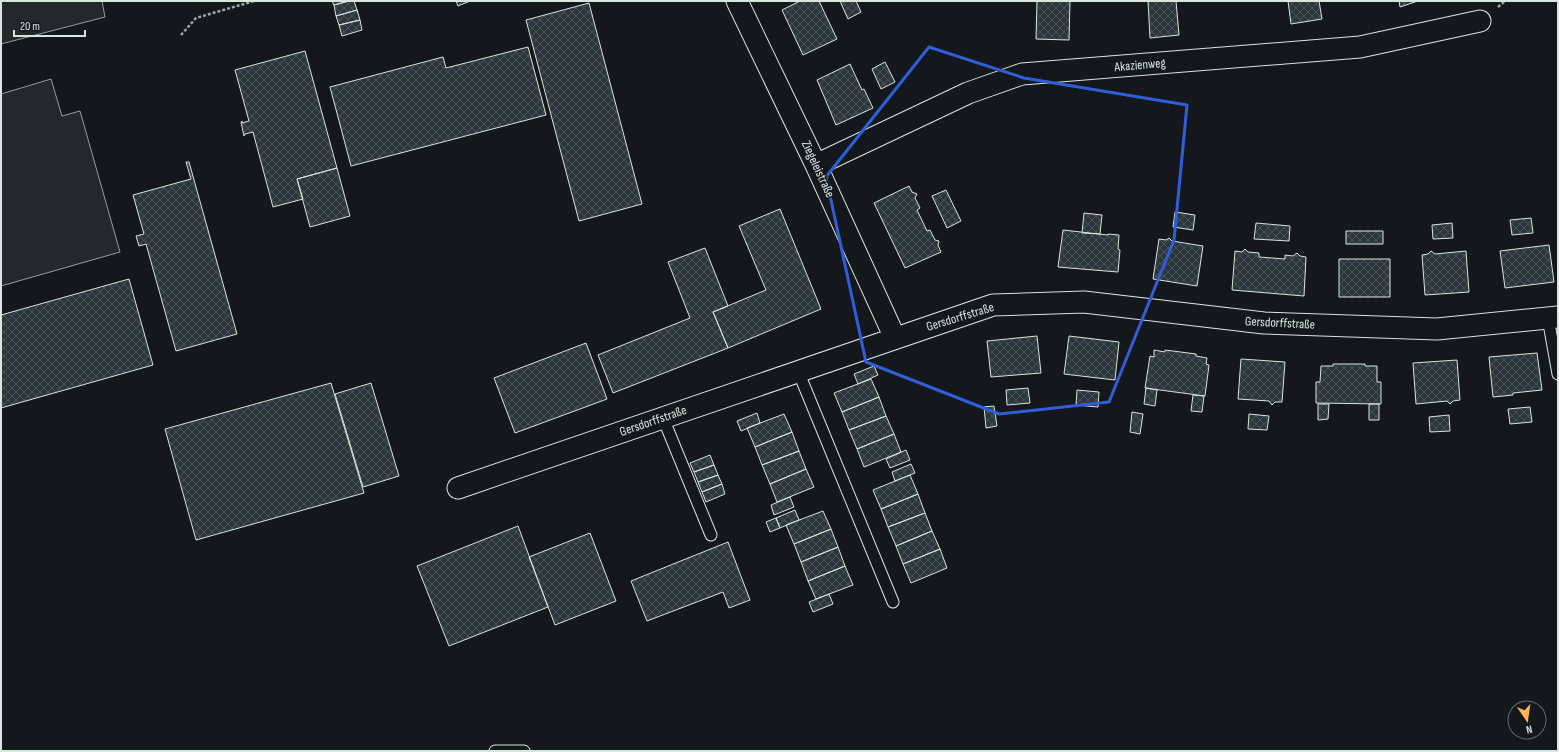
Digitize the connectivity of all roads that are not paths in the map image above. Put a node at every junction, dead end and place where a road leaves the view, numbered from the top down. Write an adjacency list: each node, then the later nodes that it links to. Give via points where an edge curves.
1 (737, 1): 3 (street, Ziegeleistraße)
2 (1480, 21): 3 (street, Akazienweg, via 1360,47 1022,74 968,93)
3 (816, 165): 5 (street, Ziegeleistraße)
4 (1553, 318): 5 (street, Gersdorffstraße, via 1437,329 1264,324 1084,302 992,305); 7 (lane)
5 (895, 338): 6 (street, Gersdorffstraße)
6 (798, 371): 8 (street, Gersdorffstraße); 11 (lane)
7 (1558, 374)
8 (662, 418): 9 (street, Gersdorffstraße); 10 (lane)
9 (458, 488)
10 (711, 535)
11 (893, 602)
12 (495, 751): 13 (lane)
13 (524, 751)

